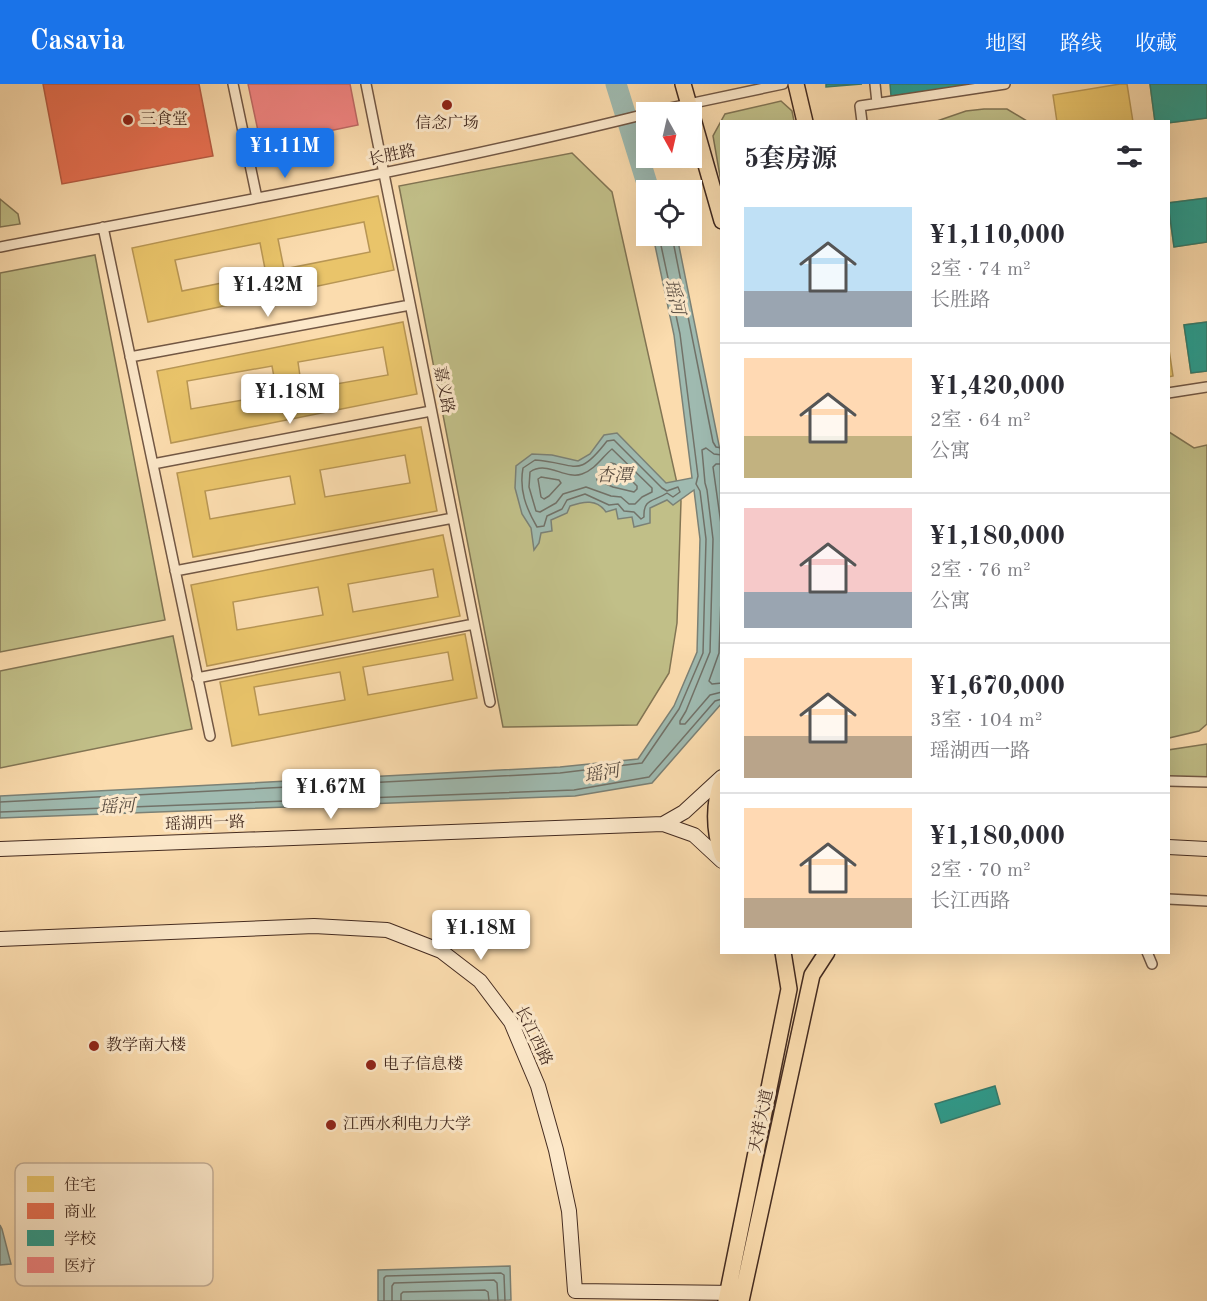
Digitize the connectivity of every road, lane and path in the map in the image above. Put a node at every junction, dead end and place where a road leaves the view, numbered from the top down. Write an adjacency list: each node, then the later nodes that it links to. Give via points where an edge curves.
1 (233, 84): 16 (street)
2 (366, 84): 15 (street, 嘉义路)
3 (683, 84): 8 (main road)
4 (783, 84): 9 (street, 长胜路)
5 (796, 84): 12 (main road)
6 (875, 84): 10 (street)
7 (1005, 84): 10 (street)
8 (690, 102)
9 (695, 102)
10 (877, 103): 13 (street, via 860,106)
11 (636, 116): 15 (street, 长胜路)
12 (805, 120)
13 (862, 120)
14 (702, 147): 17 (main road)
15 (384, 173): 16 (street, 长胜路); 20 (street, 嘉义路)
16 (257, 198): 18 (street, 长胜路)
17 (720, 214)
18 (103, 227): 19 (street, 长胜路); 21 (street)
19 (0, 247)
20 (410, 305): 21 (street); 24 (street, 嘉义路)
21 (130, 357): 25 (street)
22 (1207, 387): 23 (street)
23 (1170, 393)
24 (432, 411): 25 (street); 26 (street, 嘉义路)
25 (153, 464): 27 (street)
26 (453, 518): 27 (street); 28 (street, 嘉义路)
27 (175, 572): 29 (street)
28 (474, 624): 29 (street); 30 (street, 嘉义路)
29 (197, 678): 31 (street)
30 (490, 702)
31 (210, 736)
32 (720, 780): 36 (street, via 684,812)
33 (1170, 781): 34 (street)
34 (1207, 782)
35 (720, 784): 37 (main road, via 715,828)
36 (663, 824): 39 (street, 瑶湖西一路); 41 (street, via 694,835)
37 (720, 847)
38 (1170, 847): 40 (street)
39 (0, 849)
40 (1207, 849)
41 (720, 859)
42 (1170, 899): 43 (street)
43 (1207, 901)
44 (0, 939): 49 (street, 长江西路, via 314,926 387,930 441,951 480,981 511,1022 538,1086 569,1211)
45 (783, 954): 50 (main road, 天祥大道, via 789,989)
46 (825, 954): 50 (main road, 天祥大道, via 812,975)
47 (1149, 954): 48 (street)
48 (1152, 964)
49 (575, 1296): 50 (street, 长江西路)
50 (734, 1297)

